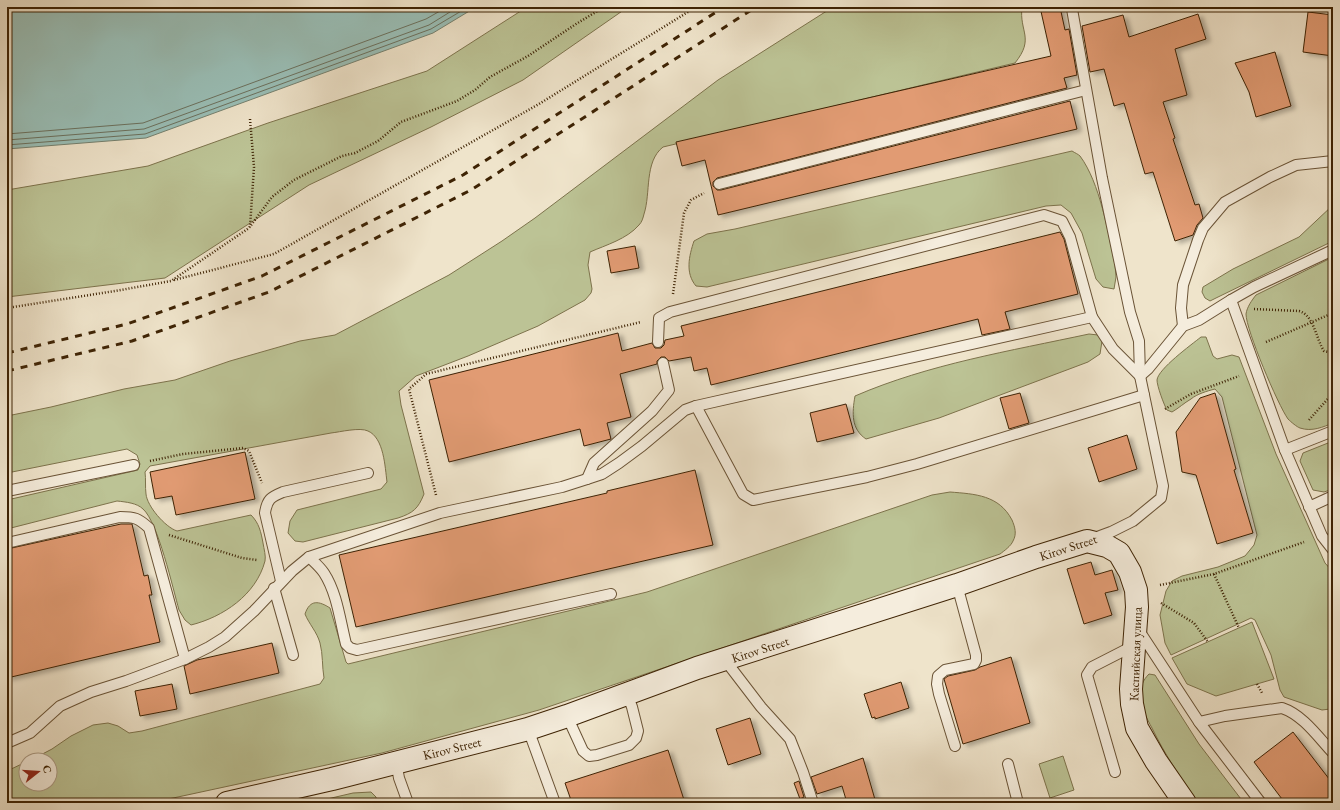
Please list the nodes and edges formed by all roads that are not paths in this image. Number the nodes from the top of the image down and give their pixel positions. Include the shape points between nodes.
1 (1072, 9) dead end
2 (1086, 90) junction
3 (1333, 161) edge
4 (719, 184) road end
5 (1333, 250) edge
6 (1233, 304) junction
7 (1092, 317) junction
8 (1183, 326) junction
9 (658, 342) dead end
10 (663, 363) dead end
11 (1140, 376) junction
12 (1144, 395) junction
13 (696, 406) junction
14 (1333, 431) edge
15 (1285, 450) junction
16 (134, 464) road end
17 (368, 473) dead end
18 (587, 479) junction
19 (7, 491) edge
20 (1333, 496) edge
21 (1309, 507) junction
22 (1087, 541) junction
23 (7, 543) edge
24 (1333, 550) edge
25 (309, 557) junction
26 (278, 584) junction
27 (957, 585) junction
28 (611, 594) dead end
29 (1136, 635) junction
30 (293, 655) dead end
31 (185, 659) junction
32 (725, 660) junction
33 (627, 694) junction
34 (567, 716) junction
35 (1199, 722) junction
36 (528, 728) junction
37 (7, 743) edge
38 (955, 746) dead end
39 (1333, 753) edge
40 (396, 762) junction
41 (1008, 764) dead end
42 (1115, 772) dead end
43 (227, 803) edge
44 (408, 803) edge
45 (555, 803) edge
46 (813, 803) edge
47 (1018, 803) edge
48 (1185, 803) edge
49 (1261, 803) edge

1 - 2 lane, Kirov Street
2 - 4 lane
2 - 11 lane, Kirov Street via 1128,304 1140,341
3 - 8 lane via 1296,165 1225,202 1203,228 1198,240 1183,285
5 - 6 lane via 1254,288
6 - 8 lane
6 - 15 lane
7 - 9 lane via 1070,237 1062,221 1044,215 670,312 659,318
7 - 11 lane via 1113,349
7 - 13 lane
8 - 11 lane
10 - 18 lane via 669,390 652,411 594,463
11 - 12 lane, Kirov Street
12 - 13 lane via 917,464 753,500 743,494
12 - 22 lane, Kirov Street via 1163,486 1161,498 1133,521
13 - 18 lane via 685,410 619,463 602,474
14 - 15 lane
15 - 21 lane
16 - 19 lane
17 - 26 lane via 283,492 268,500 265,513 276,561
18 - 25 lane via 440,513
20 - 21 lane
21 - 24 lane via 1322,536
22 - 27 street, Kirov Street
22 - 29 street, Каспийская улица via 1107,546 1119,553 1130,572 1136,590
23 - 31 lane via 120,517 138,519 149,528
25 - 26 lane
25 - 28 lane via 323,571 329,582 346,644 357,650
26 - 30 lane
26 - 31 lane via 254,611 225,637
27 - 32 street, Kirov Street
27 - 38 lane via 976,660 974,664 945,670 938,676 939,694
29 - 35 lane
29 - 42 lane via 1092,667 1087,675
29 - 48 street, Каспийская улица via 1131,689 1137,728
31 - 37 lane via 91,692 60,706 30,733
32 - 33 street, Kirov Street
32 - 46 lane via 761,707 790,739
33 - 34 street, Kirov Street
33 - 34 lane via 638,731 636,738 628,745 589,756 583,752
34 - 36 street, Kirov Street
35 - 39 lane via 1282,708 1300,718
35 - 49 lane
36 - 40 street, Kirov Street
36 - 45 lane
40 - 43 street, Kirov Street
40 - 44 lane
41 - 47 lane

